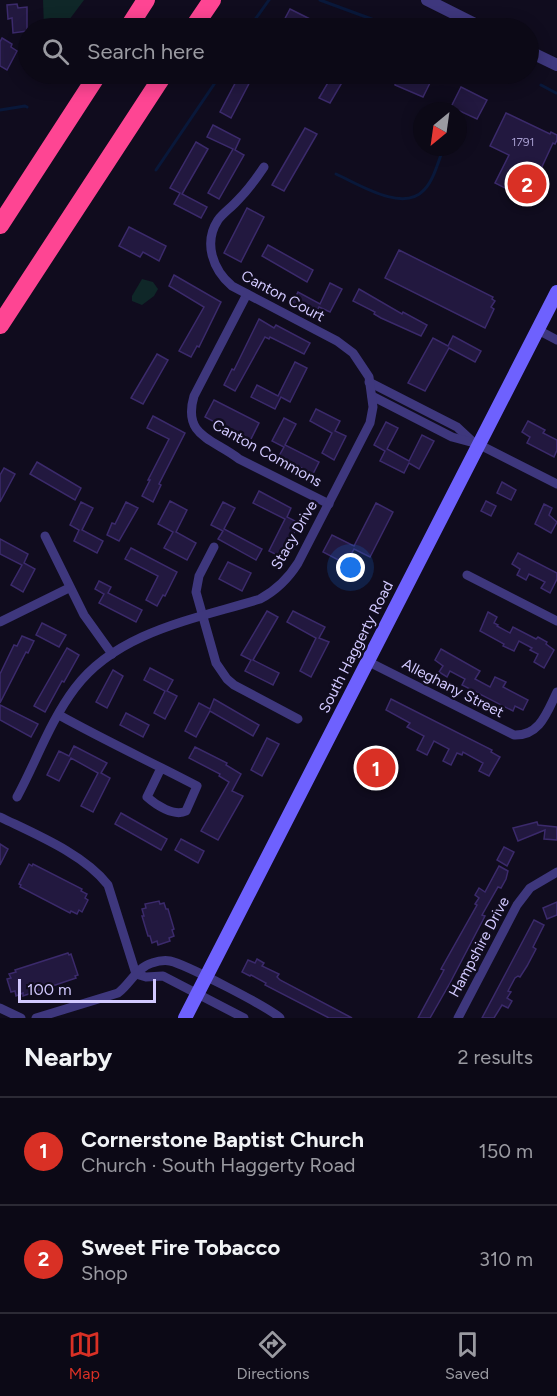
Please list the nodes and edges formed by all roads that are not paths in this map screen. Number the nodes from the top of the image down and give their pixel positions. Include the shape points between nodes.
1 (146, 0) edge
2 (212, 0) edge
3 (426, 0) edge
4 (134, 18) edge
5 (200, 18) edge
6 (463, 18) edge
7 (539, 56) edge
8 (557, 65) edge
9 (92, 84) edge
10 (157, 84) edge
11 (264, 167) dead end
12 (0, 225) edge
13 (557, 292) edge
14 (247, 294) junction
15 (0, 324) edge
16 (538, 330) junction
17 (557, 340) edge
18 (369, 382) junction
19 (372, 396) junction
20 (475, 442) junction
21 (557, 484) edge
22 (329, 504) junction
23 (45, 536) dead end
24 (214, 547) dead end
25 (467, 576) dead end
26 (69, 588) junction
27 (203, 617) junction
28 (557, 621) edge
29 (0, 622) edge
30 (112, 654) junction
31 (367, 661) junction
32 (557, 692) edge
33 (59, 715) junction
34 (298, 719) dead end
35 (161, 768) junction
36 (17, 797) dead end
37 (0, 817) edge
38 (557, 872) edge
39 (163, 960) junction
40 (136, 975) junction
41 (163, 976) junction
42 (206, 977) junction
43 (197, 994) junction
44 (0, 1008) edge
45 (21, 1018) edge
46 (36, 1018) edge
47 (185, 1018) edge
48 (244, 1018) edge
49 (280, 1018) edge
50 (459, 1018) edge

1 - 4 highway
2 - 5 highway
3 - 6 street
7 - 8 street
9 - 12 highway
10 - 15 highway
11 - 14 street, Canton Court via 218,220 212,239 217,270 232,286
13 - 16 main road, South Haggerty Road
14 - 18 street, Canton Court via 344,345 360,361
14 - 22 street, Canton Commons via 194,396 194,427 239,459
16 - 17 street
16 - 20 main road, South Haggerty Road
18 - 19 street, Canton Court
18 - 20 street via 457,427
19 - 20 street via 452,437
19 - 22 street, Stacy Drive via 367,431
20 - 21 street
20 - 31 main road, South Haggerty Road
22 - 27 street, Stacy Drive via 297,565 282,584 260,599
23 - 26 street
24 - 27 street via 197,582
25 - 28 street
26 - 29 street
26 - 30 street
27 - 30 street, Stacy Drive via 150,633
27 - 34 street via 216,663 227,679
30 - 33 street, Stacy Drive via 83,678
31 - 32 street, Alleghany Street via 508,734 527,734 541,724
31 - 42 main road, South Haggerty Road
33 - 35 street
33 - 36 street, Stacy Drive
35 - 35 street via 197,786 186,811 175,813 147,797
37 - 40 street via 84,861 102,878 108,885
38 - 50 street, Hampshire Drive via 530,888 517,905
39 - 40 street via 144,966
39 - 41 street
39 - 42 street
40 - 41 street
40 - 46 street via 118,993
41 - 43 street
42 - 43 main road, South Haggerty Road
42 - 49 street
43 - 47 main road, South Haggerty Road
43 - 48 street
44 - 45 street

